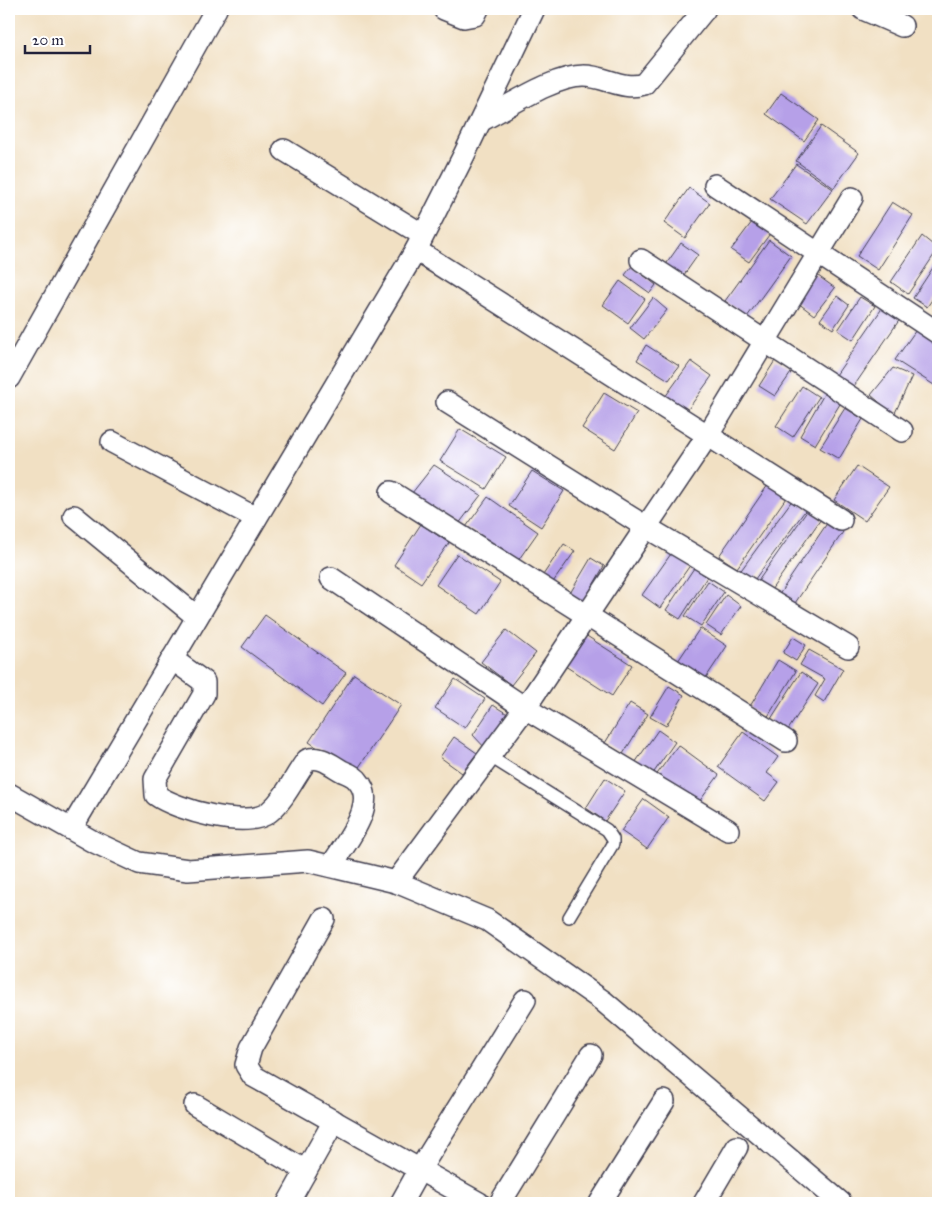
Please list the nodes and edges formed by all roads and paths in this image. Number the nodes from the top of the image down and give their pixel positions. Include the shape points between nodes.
1 (216, 9) edge
2 (444, 9) edge
3 (478, 9) edge
4 (534, 9) edge
5 (705, 9) edge
6 (863, 9) edge
7 (902, 26) dead end
8 (482, 120) junction
9 (284, 150) dead end
10 (715, 185) dead end
11 (852, 198) dead end
12 (419, 242) junction
13 (819, 254) junction
14 (641, 260) dead end
15 (938, 333) edge
16 (766, 340) junction
17 (9, 378) edge
18 (447, 402) dead end
19 (902, 431) dead end
20 (708, 435) junction
21 (112, 442) dead end
22 (391, 492) dead end
23 (74, 516) dead end
24 (256, 518) junction
25 (841, 520) dead end
26 (646, 527) junction
27 (332, 578) dead end
28 (586, 616) junction
29 (197, 617) junction
30 (848, 647) dead end
31 (172, 659) junction
32 (525, 708) junction
33 (786, 741) dead end
34 (490, 756) junction
35 (9, 794) edge
36 (70, 829) junction
37 (728, 830) dead end
38 (331, 866) junction
39 (396, 882) junction
40 (569, 917) dead end
41 (324, 919) dead end
42 (525, 1000) dead end
43 (591, 1055) dead end
44 (664, 1100) dead end
45 (195, 1105) dead end
46 (334, 1121) junction
47 (737, 1147) dead end
48 (420, 1169) junction
49 (306, 1170) junction
50 (288, 1203) edge
51 (401, 1203) edge
52 (479, 1203) edge
53 (500, 1203) edge
54 (600, 1203) edge
55 (704, 1203) edge
56 (841, 1203) edge

1 - 17 street
2 - 3 street via 464,17 475,15
4 - 8 street
5 - 8 street via 644,84 633,88 592,76 558,81
6 - 7 street
8 - 12 street
9 - 12 street
10 - 13 street
11 - 13 street
12 - 20 street
12 - 24 street
13 - 15 street
13 - 16 street
14 - 16 street
16 - 19 street
16 - 20 street
18 - 26 street
20 - 25 street
20 - 26 street
21 - 24 street
22 - 28 street
23 - 29 street
24 - 29 street
26 - 28 street
26 - 30 street
27 - 32 street
28 - 32 street
28 - 33 street
29 - 31 street
31 - 36 street
31 - 38 street via 204,682 205,687 155,779 156,795 200,814 235,819 262,817 281,800 307,760 314,757 324,760 358,780 364,790 366,804
32 - 34 street
32 - 37 street
34 - 39 street
34 - 40 lane via 607,830 613,839 614,844
35 - 36 street
36 - 38 street via 139,863 188,870 308,861
38 - 39 street
39 - 56 street via 487,920 603,1001
41 - 46 street via 251,1048 246,1065 252,1076
42 - 48 street
43 - 53 street
44 - 54 street
45 - 49 street
46 - 48 street
46 - 49 street
47 - 55 street
48 - 51 street
48 - 52 street
49 - 50 street

